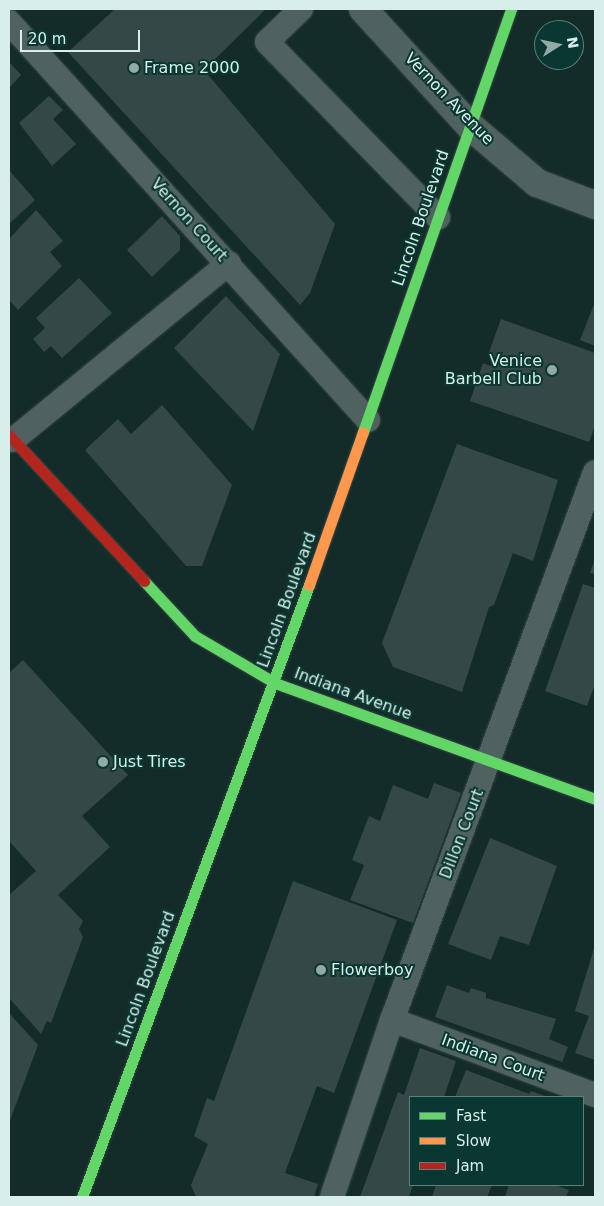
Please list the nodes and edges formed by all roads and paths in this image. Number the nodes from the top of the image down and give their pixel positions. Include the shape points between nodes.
1 (301, 9) edge
2 (363, 9) edge
3 (511, 9) edge
4 (9, 22) edge
5 (470, 126) junction
6 (595, 206) edge
7 (438, 217) junction
8 (229, 263) junction
9 (368, 420) junction
10 (11, 438) edge
11 (593, 487) edge
12 (275, 683) junction
13 (490, 761) junction
14 (595, 799) edge
15 (392, 1020) junction
16 (595, 1095) edge
17 (82, 1197) edge
18 (332, 1197) edge

1 - 7 lane via 267,42
2 - 5 street, Vernon Avenue
3 - 5 main road, Lincoln Boulevard
4 - 8 lane, Vernon Court
5 - 6 street, Vernon Avenue via 537,184
5 - 7 main road, Lincoln Boulevard
7 - 9 main road, Lincoln Boulevard
8 - 9 lane, Vernon Court
8 - 10 lane
9 - 12 main road, Lincoln Boulevard
10 - 12 main road, Indiana Avenue via 195,636
11 - 13 lane, Dillon Court
12 - 13 main road, Indiana Avenue
12 - 17 main road, Lincoln Boulevard
13 - 14 main road, Indiana Avenue
13 - 15 lane, Dillon Court
15 - 16 lane, Indiana Court
15 - 18 lane, Dillon Court

